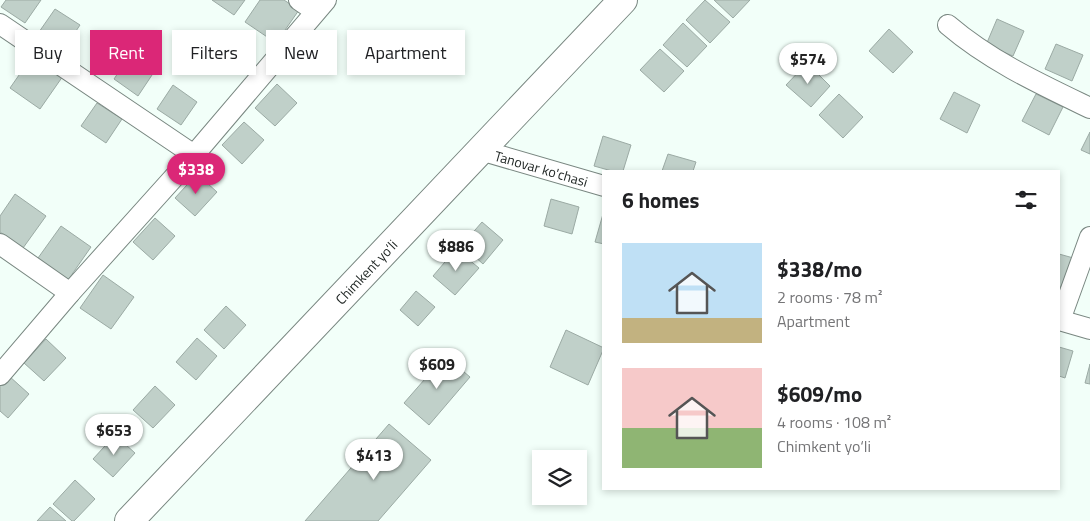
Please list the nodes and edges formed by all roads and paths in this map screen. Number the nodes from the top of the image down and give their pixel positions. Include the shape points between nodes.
1 (299, 0) edge
2 (623, 0) edge
3 (321, 6) edge
4 (0, 24) edge
5 (948, 24) dead end
6 (1090, 108) edge
7 (480, 150) junction
8 (194, 156) junction
9 (602, 185) edge
10 (1090, 236) edge
11 (0, 244) edge
12 (70, 293) junction
13 (1060, 317) edge
14 (1060, 320) edge
15 (1090, 329) edge
16 (0, 375) edge
17 (129, 521) edge

1 - 3 street
2 - 7 highway, Chimkent yo‘li
3 - 8 street
4 - 8 street
5 - 6 street via 973,46
7 - 9 street, Tanovar ko'chasi
7 - 17 highway, Chimkent yo‘li
8 - 12 street
10 - 13 street
11 - 12 street
12 - 16 street
14 - 15 street

